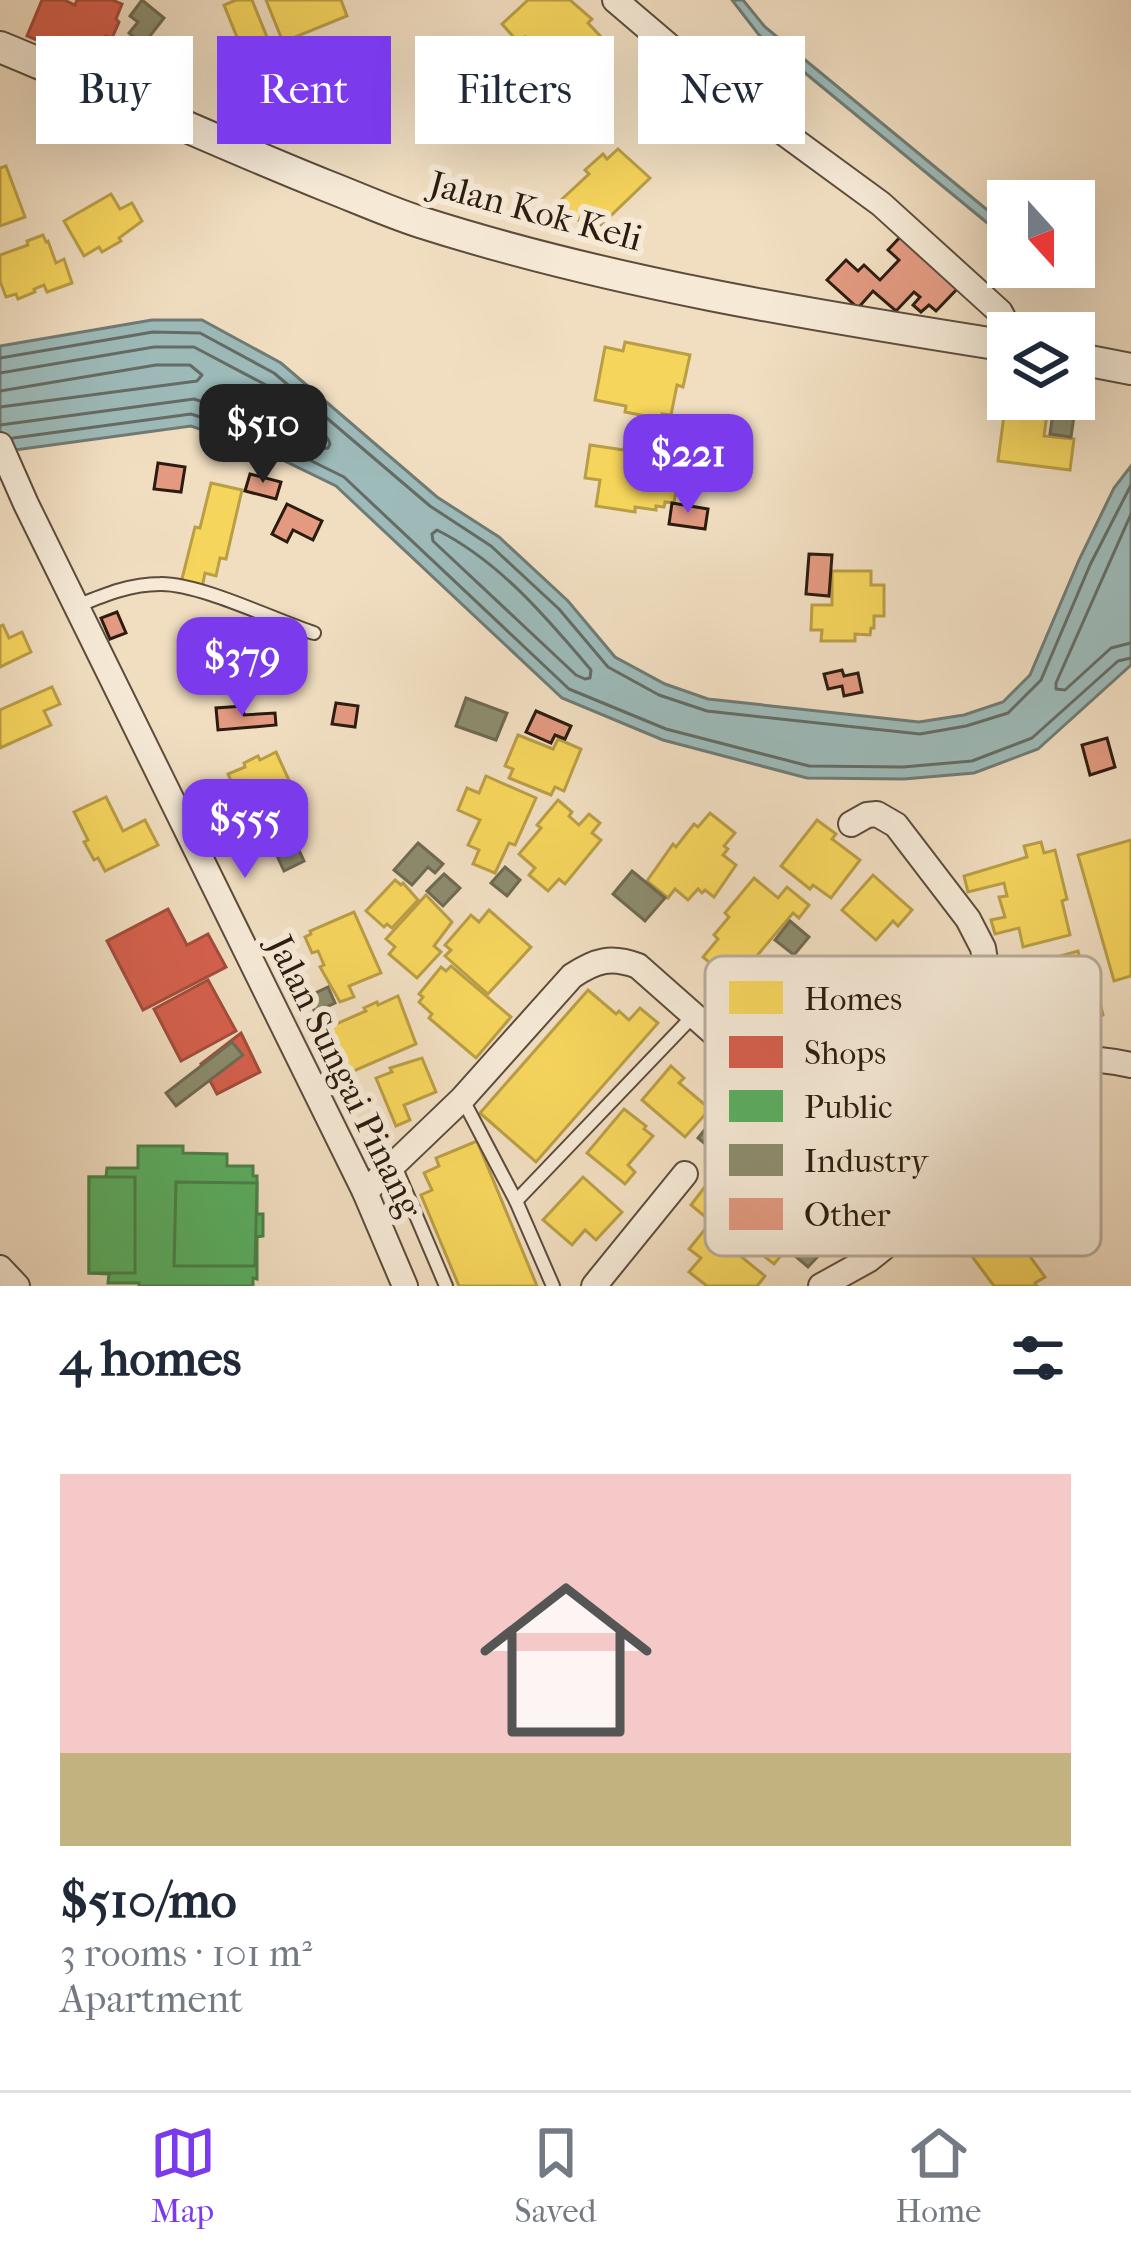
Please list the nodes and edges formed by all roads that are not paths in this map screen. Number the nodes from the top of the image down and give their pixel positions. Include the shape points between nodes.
1 (615, 0) edge
2 (0, 47) edge
3 (1000, 312) edge
4 (987, 343) edge
5 (1095, 362) edge
6 (1131, 369) edge
7 (0, 445) edge
8 (77, 606) junction
9 (314, 634) dead end
10 (851, 824) dead end
11 (984, 956) edge
12 (694, 1015) junction
13 (705, 1025) edge
14 (1101, 1060) edge
15 (1131, 1065) edge
16 (462, 1099) junction
17 (394, 1164) junction
18 (685, 1174) dead end
19 (365, 1192) junction
20 (516, 1201) junction
21 (873, 1256) edge
22 (0, 1268) edge
23 (16, 1286) edge
24 (405, 1286) edge
25 (446, 1286) edge
26 (553, 1286) edge
27 (594, 1286) edge
28 (821, 1286) edge

1 - 3 street via 881,204
2 - 4 street, Jalan Kok Keli via 237,150 518,251
5 - 6 street
7 - 8 street, Jalan Sungai Pinang
8 - 9 lane via 164,583
8 - 19 street, Jalan Sungai Pinang
10 - 11 street via 877,814 896,825 968,919
12 - 13 street
12 - 16 street via 638,967 606,959 589,964
12 - 20 lane
14 - 15 street
16 - 17 street
16 - 20 lane
17 - 19 street
17 - 25 lane
18 - 27 street
19 - 24 street, Jalan Sungai Pinang
20 - 26 lane
21 - 28 street
22 - 23 street

